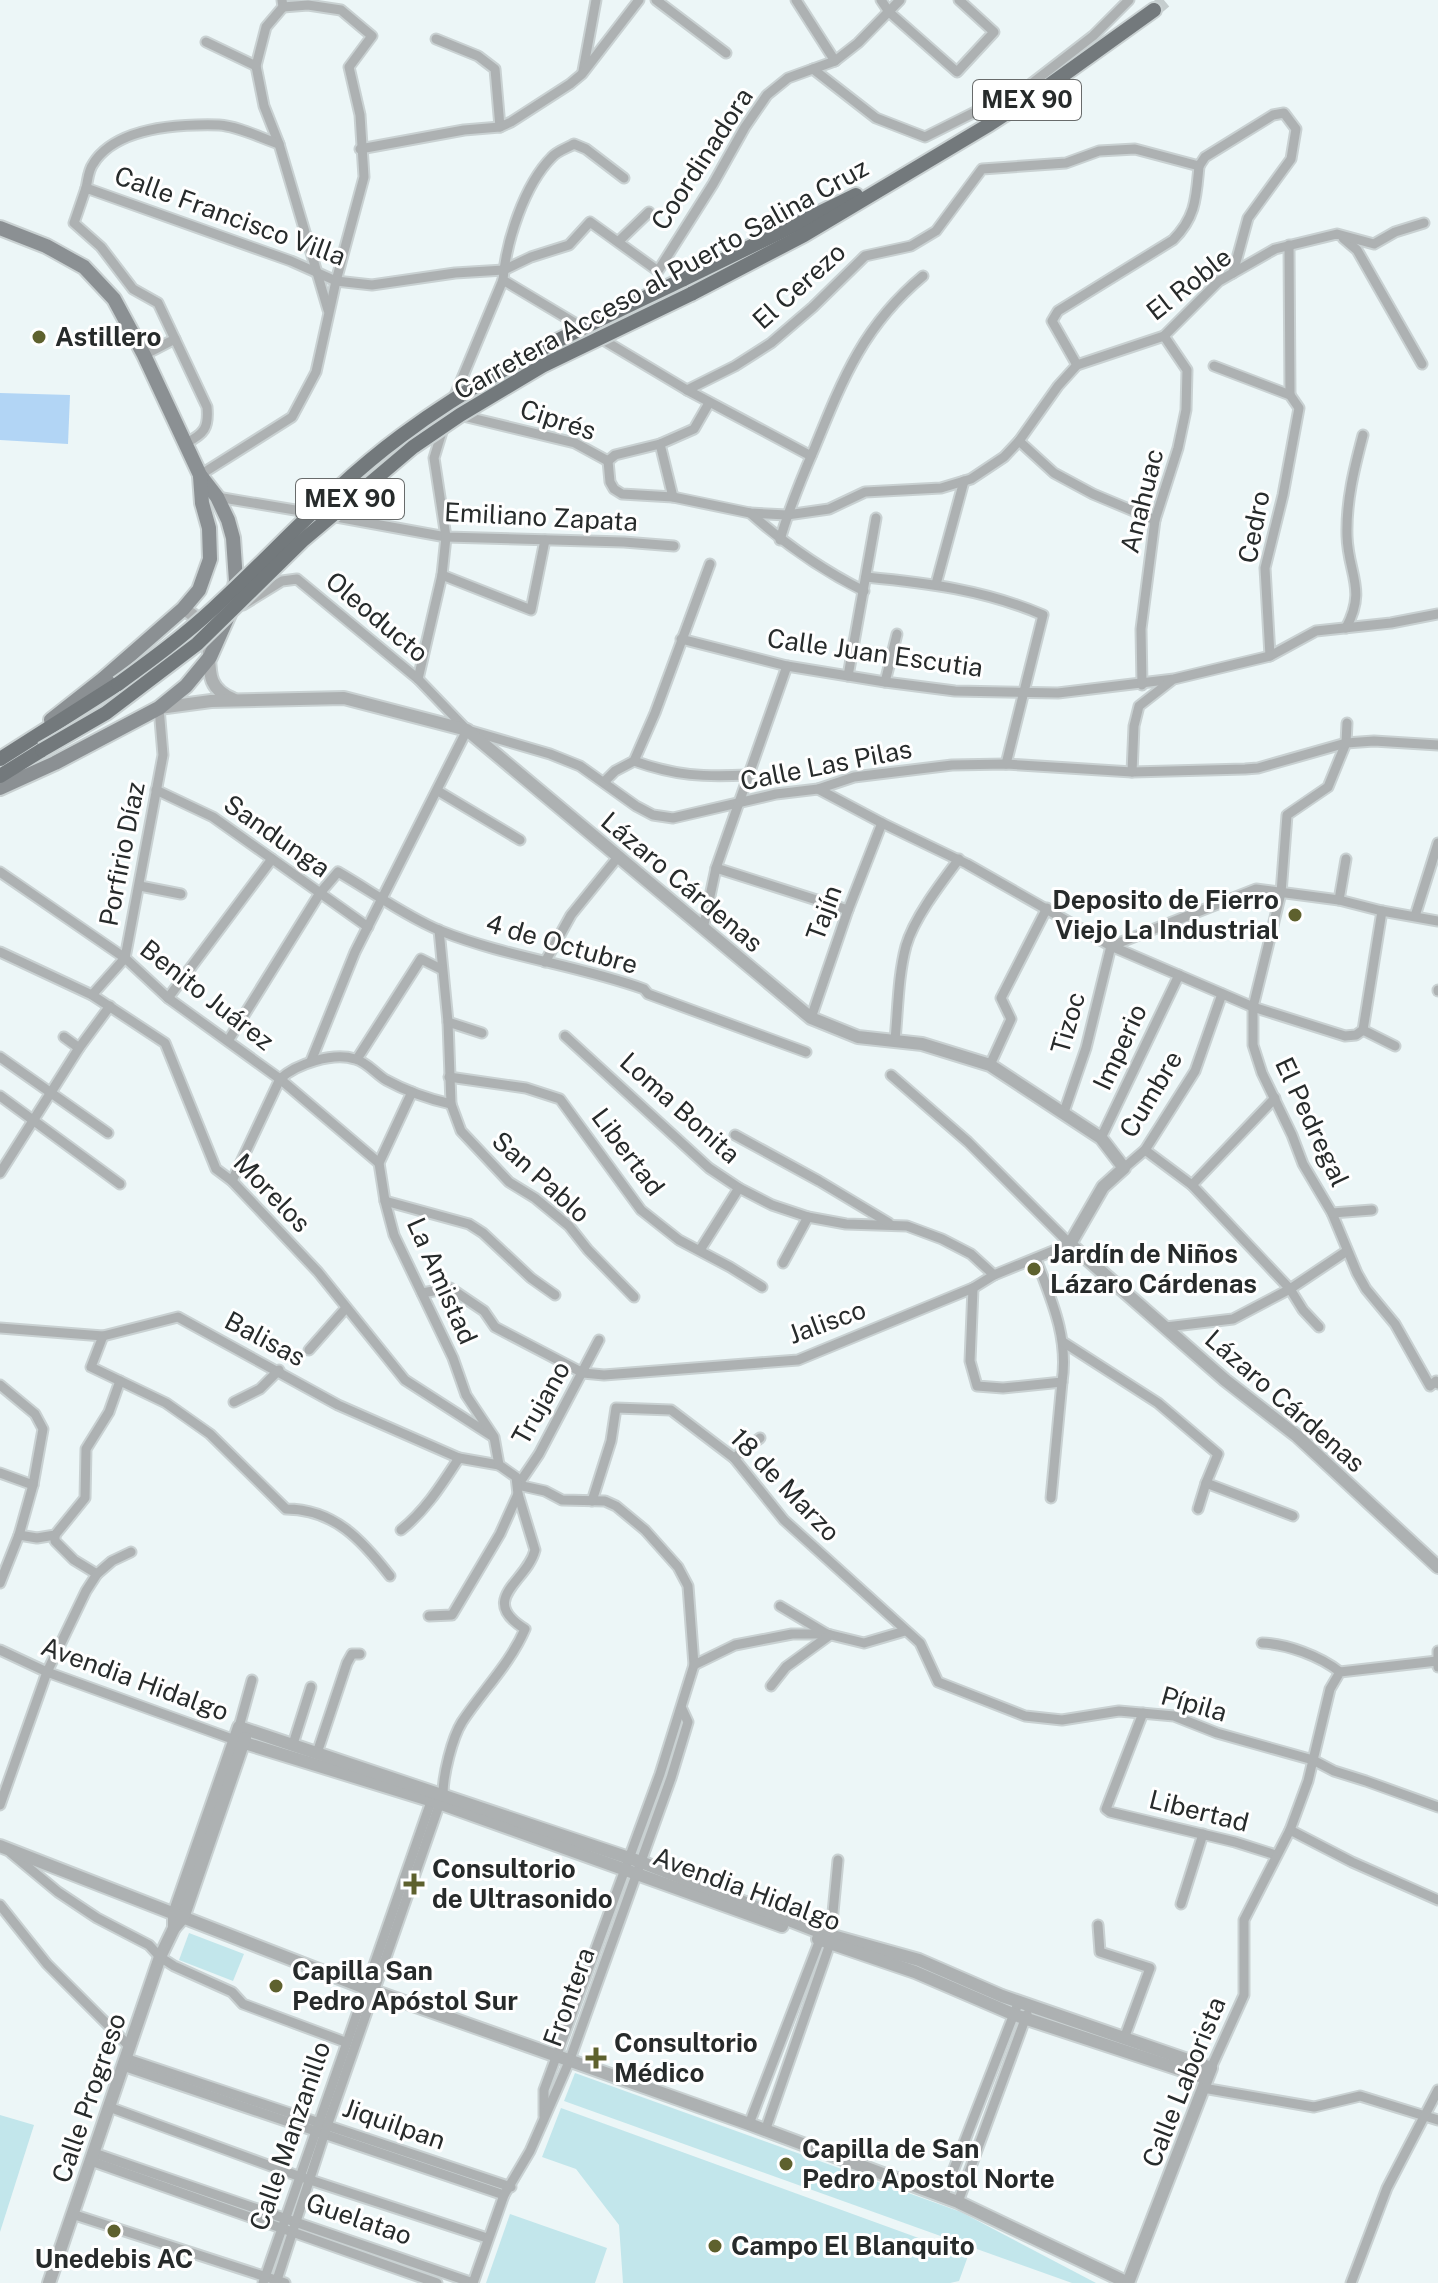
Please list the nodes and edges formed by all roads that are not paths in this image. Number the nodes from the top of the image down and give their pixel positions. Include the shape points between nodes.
1 (596, 0) edge
2 (639, 0) edge
3 (656, 0) edge
4 (796, 0) edge
5 (881, 0) edge
6 (900, 0) edge
7 (959, 0) edge
8 (1129, 0) edge
9 (283, 4) edge
10 (1154, 10) tunnel mouth
11 (889, 12) junction
12 (436, 39) dead end
13 (206, 42) dead end
14 (726, 53) dead end
15 (835, 61) junction
16 (256, 66) junction
17 (813, 69) junction
18 (582, 74) junction
19 (500, 127) junction
20 (279, 144) junction
21 (360, 149) junction
22 (1199, 166) junction
23 (624, 178) dead end
24 (893, 180) junction
25 (86, 188) junction
26 (649, 212) dead end
27 (1424, 223) dead end
28 (0, 228) edge
29 (1337, 234) junction
30 (619, 241) junction
31 (1289, 245) junction
32 (316, 271) junction
33 (1233, 273) junction
34 (503, 275) junction
35 (923, 276) dead end
36 (336, 281) junction
37 (133, 289) junction
38 (114, 299) junction
39 (329, 313) junction
40 (1164, 336) junction
41 (175, 339) junction
42 (144, 355) junction
43 (1422, 364) dead end
44 (1077, 365) junction
45 (1214, 366) dead end
46 (687, 390) junction
47 (1290, 395) junction
48 (709, 403) junction
49 (448, 412) junction
50 (1363, 435) dead end
51 (1019, 441) junction
52 (186, 443) junction
53 (660, 444) junction
54 (811, 456) junction
55 (608, 461) junction
56 (200, 475) junction
57 (964, 481) junction
58 (217, 497) junction
59 (673, 497) junction
60 (750, 513) junction
61 (787, 515) junction
62 (876, 518) dead end
63 (1155, 520) junction
64 (446, 537) junction
65 (545, 540) junction
66 (780, 540) junction
67 (674, 546) dead end
68 (710, 564) dead end
69 (442, 575) junction
70 (866, 577) junction
71 (936, 584) junction
72 (864, 591) junction
73 (183, 609) junction
74 (230, 609) junction
75 (1438, 614) edge
76 (204, 624) junction
77 (1346, 628) junction
78 (897, 634) dead end
79 (681, 639) junction
80 (1270, 656) junction
81 (210, 657) junction
82 (787, 666) junction
83 (848, 676) junction
84 (418, 679) junction
85 (1174, 679) junction
86 (885, 682) junction
87 (1142, 685) junction
88 (1025, 692) junction
89 (244, 702) junction
90 (159, 708) junction
91 (1347, 723) dead end
92 (467, 730) junction
93 (1346, 743) junction
94 (1438, 745) edge
95 (3, 758) edge
96 (634, 761) junction
97 (1006, 764) junction
98 (1132, 772) junction
99 (747, 775) junction
100 (0, 776) edge
101 (604, 782) junction
102 (0, 788) edge
103 (818, 789) junction
104 (156, 790) junction
105 (438, 791) junction
106 (737, 803) junction
107 (882, 823) junction
108 (520, 840) dead end
109 (1438, 843) edge
110 (618, 857) junction
111 (272, 859) junction
112 (959, 859) junction
113 (1346, 859) dead end
114 (716, 868) junction
115 (0, 872) edge
116 (140, 886) junction
117 (320, 893) junction
118 (1281, 893) junction
119 (181, 894) dead end
120 (382, 898) junction
121 (1339, 900) junction
122 (1047, 908) junction
123 (848, 910) junction
124 (1382, 911) junction
125 (1415, 916) junction
126 (1438, 921) edge
127 (368, 927) junction
128 (703, 929) junction
129 (439, 930) junction
130 (1111, 946) junction
131 (0, 952) edge
132 (125, 958) junction
133 (545, 962) junction
134 (441, 969) junction
135 (1179, 975) junction
136 (1222, 994) junction
137 (92, 995) junction
138 (168, 998) junction
139 (110, 1006) junction
140 (1253, 1007) junction
141 (811, 1018) junction
142 (448, 1022) junction
143 (1363, 1030) junction
144 (482, 1033) dead end
145 (565, 1036) dead end
146 (64, 1037) dead end
147 (890, 1039) junction
148 (228, 1041) junction
149 (1395, 1046) dead end
150 (79, 1048) junction
151 (806, 1052) dead end
152 (0, 1057) edge
153 (357, 1059) junction
154 (311, 1061) junction
155 (990, 1065) junction
156 (891, 1075) dead end
157 (449, 1077) junction
158 (280, 1079) junction
159 (412, 1092) junction
160 (51, 1093) junction
161 (0, 1096) edge
162 (1275, 1098) junction
163 (451, 1104) junction
164 (1064, 1112) junction
165 (33, 1119) junction
166 (108, 1133) dead end
167 (735, 1135) dead end
168 (1101, 1138) junction
169 (1145, 1150) junction
170 (379, 1163) junction
171 (1124, 1168) junction
172 (0, 1173) edge
173 (232, 1181) junction
174 (120, 1184) dead end
175 (1192, 1185) junction
176 (739, 1188) junction
177 (385, 1201) junction
178 (1372, 1210) dead end
179 (1332, 1213) junction
180 (808, 1217) junction
181 (892, 1224) junction
182 (1070, 1244) junction
183 (700, 1250) junction
184 (1347, 1251) junction
185 (1036, 1259) junction
186 (783, 1263) dead end
187 (994, 1275) junction
188 (762, 1287) dead end
189 (973, 1288) junction
190 (1290, 1289) junction
191 (422, 1293) junction
192 (555, 1295) dead end
193 (634, 1297) dead end
194 (346, 1308) junction
195 (1166, 1327) junction
196 (1319, 1327) dead end
197 (0, 1328) edge
198 (103, 1336) junction
199 (599, 1340) dead end
200 (1063, 1342) junction
201 (309, 1350) dead end
202 (279, 1370) junction
203 (583, 1373) junction
204 (120, 1381) junction
205 (1062, 1382) junction
206 (1437, 1382) edge
207 (0, 1385) edge
208 (234, 1402) dead end
209 (494, 1437) junction
210 (760, 1438) dead end
211 (459, 1458) junction
212 (734, 1458) junction
213 (499, 1465) junction
214 (0, 1473) edge
215 (1206, 1483) junction
216 (33, 1485) junction
217 (518, 1490) junction
218 (1051, 1498) dead end
219 (592, 1501) junction
220 (1198, 1509) dead end
221 (1293, 1516) dead end
222 (401, 1530) dead end
223 (19, 1535) junction
224 (55, 1535) junction
225 (131, 1552) dead end
226 (1438, 1567) edge
227 (97, 1574) junction
228 (390, 1576) dead end
229 (0, 1583) edge
230 (780, 1606) dead end
231 (429, 1616) dead end
232 (905, 1631) junction
233 (829, 1635) junction
234 (1262, 1643) dead end
235 (0, 1650) edge
236 (360, 1654) dead end
237 (1438, 1660) edge
238 (694, 1665) junction
239 (47, 1672) junction
240 (1340, 1672) junction
241 (252, 1680) dead end
242 (771, 1686) dead end
243 (311, 1687) dead end
244 (1143, 1713) junction
245 (1062, 1720) joint
246 (241, 1735) junction
247 (293, 1744) junction
248 (317, 1753) junction
249 (1313, 1760) junction
250 (437, 1797) junction
251 (0, 1805) edge
252 (1438, 1807) edge
253 (1290, 1830) junction
254 (1203, 1834) junction
255 (1, 1846) edge
256 (1276, 1855) junction
257 (838, 1860) dead end
258 (632, 1866) junction
259 (1438, 1900) edge
260 (1181, 1904) dead end
261 (0, 1905) edge
262 (177, 1920) junction
263 (1098, 1925) dead end
264 (828, 1935) junction
265 (160, 1957) junction
266 (370, 1990) junction
267 (1022, 2010) junction
268 (1125, 2036) junction
269 (345, 2042) junction
270 (555, 2056) junction
271 (126, 2057) junction
272 (569, 2062) junction
273 (1207, 2078) junction
274 (1438, 2090) edge
275 (109, 2107) junction
276 (544, 2116) junction
277 (1425, 2117) junction
278 (1438, 2120) edge
279 (749, 2124) junction
280 (321, 2127) junction
281 (765, 2131) junction
282 (92, 2157) junction
283 (298, 2176) junction
284 (309, 2179) junction
285 (508, 2191) junction
286 (943, 2197) junction
287 (958, 2202) junction
288 (72, 2214) junction
289 (285, 2217) junction
290 (296, 2221) junction
291 (281, 2227) junction
292 (293, 2231) junction
293 (487, 2238) junction
294 (264, 2280) edge
295 (279, 2282) edge
296 (49, 2283) edge
297 (437, 2283) edge
298 (473, 2283) edge
299 (1128, 2283) edge
300 (1351, 2283) edge

1 - 18 street
2 - 18 street
3 - 14 street
4 - 15 street
5 - 11 street
6 - 11 street, Coordinadora
7 - 11 street via 994,32 957,72
8 - 17 street via 1031,84 925,137 876,118
9 - 16 street via 266,27
9 - 21 street via 341,10 372,36 349,67 360,115
10 - 24 main road, Carretera Acceso al Puerto Salina Cruz / MEX 90 via 1036,94
11 - 15 street, Coordinadora
12 - 19 street via 495,69
13 - 16 street
15 - 17 street, Coordinadora
16 - 20 street
17 - 30 street, Coordinadora via 788,78 767,95 658,271
18 - 19 street
19 - 21 street
20 - 25 street via 221,125 170,127 116,141 90,167
20 - 32 street
21 - 36 street via 364,177
22 - 33 street via 1205,157 1273,115 1284,113 1296,129 1291,159 1248,218
22 - 44 street via 1187,226 1058,311 1052,321
22 - 46 street, El Cerezo via 1135,149 1099,151 1066,163 982,169 936,231 911,246 865,256 771,343
23 - 34 street via 574,144 553,155 518,216 507,243
24 - 95 main road, Carretera Acceso al Puerto Salina Cruz / MEX 90, bridge via 536,351 467,392 401,436 327,497 174,642
24 - 100 main road, Carretera Acceso al Puerto Salina Cruz / MEX 90, bridge via 804,235 542,366 460,415 413,447 302,541 197,644 106,713
25 - 32 street, Calle Francisco Villa
25 - 37 street, Calle Francisco Villa via 74,223 101,247
26 - 30 street
27 - 29 street via 1374,244
28 - 38 main road via 84,267
29 - 31 street, El Roble
29 - 43 street via 1357,250
30 - 34 street, Coordinadora via 590,222 569,245 531,257
31 - 33 street, El Roble
31 - 47 street
32 - 36 street, Calle Francisco Villa
32 - 39 street
33 - 40 street, El Roble
34 - 36 street, Calle Francisco Villa via 455,273 372,285
34 - 46 street
34 - 49 street
35 - 54 street via 886,310 855,354
36 - 39 street
37 - 38 street
37 - 41 street, Calle Francisco Villa via 158,303
38 - 42 main road
39 - 56 street via 316,372 292,417
40 - 44 street, El Roble
40 - 63 street, Anahuac via 1187,370 1186,410
41 - 42 street
41 - 52 street, Calle Francisco Villa via 207,407 209,424 202,435
42 - 52 main road
44 - 51 street
45 - 47 street
46 - 48 street
47 - 80 street, Cedro via 1299,408 1265,568
48 - 53 street via 694,429
48 - 54 street
49 - 55 street, Ciprés via 575,443
49 - 64 street via 434,458
50 - 77 street via 1350,486 1347,537 1356,609
51 - 57 street via 1004,457
51 - 63 street via 1054,473
52 - 56 main road
53 - 55 street
53 - 59 street
54 - 61 street
55 - 59 street via 610,482 622,494
56 - 58 main road
56 - 73 main road via 210,559 204,579
57 - 61 street via 941,488 865,492 829,509
57 - 71 street
58 - 64 street, Emiliano Zapata
58 - 74 main road, bridge via 233,538 236,581
59 - 60 street
60 - 61 street
60 - 66 street
61 - 66 street
62 - 70 street
63 - 87 street, Anahuac via 1141,629
64 - 65 street, Emiliano Zapata
64 - 69 street
65 - 67 street, Emiliano Zapata
65 - 69 street via 531,610
66 - 72 street
68 - 79 street
69 - 84 street
70 - 71 street
70 - 72 street
71 - 88 street via 994,596 1043,615
72 - 83 street
73 - 76 street
73 - 95 main road
74 - 76 street, Oleoducto
74 - 81 main road
74 - 84 street, Oleoducto via 282,581 297,579
75 - 77 street, Calle Juan Escutia
76 - 81 street
77 - 80 street, Calle Juan Escutia via 1316,631
78 - 86 street
79 - 82 street, Calle Juan Escutia
79 - 96 street
80 - 85 street, Calle Juan Escutia
81 - 89 street via 209,677 218,691
81 - 90 main road
82 - 83 street, Calle Juan Escutia
82 - 99 street
83 - 86 street, Calle Juan Escutia
84 - 92 street, Oleoducto
85 - 87 street, Calle Juan Escutia
85 - 98 street via 1139,706
86 - 88 street, Calle Juan Escutia
87 - 88 street, Calle Juan Escutia
88 - 97 street
89 - 90 street, Calle Las Pilas
89 - 92 street, Calle Las Pilas via 344,698
90 - 102 main road
90 - 104 street, Porfirio Díaz via 163,755
91 - 93 street, El Pedregal
92 - 101 street, Calle Las Pilas via 550,754
92 - 105 street
92 - 110 street, Lázaro Cárdenas
93 - 94 street, Calle Las Pilas
93 - 98 street, Calle Las Pilas via 1258,768
93 - 118 street, El Pedregal via 1328,787 1287,815
96 - 99 street via 690,777
96 - 101 street
97 - 98 street, Calle Las Pilas
97 - 103 street, Calle Las Pilas via 854,777
99 - 106 street
101 - 106 street, Calle Las Pilas via 636,806 663,817
103 - 106 street, Calle Las Pilas
103 - 107 street
104 - 111 street, Sandunga via 213,817
104 - 116 street, Porfirio Díaz
105 - 108 street
105 - 120 street
106 - 114 street
107 - 112 street
107 - 123 street, Tajín
109 - 125 street
110 - 128 street, Lázaro Cárdenas
110 - 133 street via 571,915
111 - 117 street, Sandunga
111 - 138 street
112 - 122 street
112 - 147 street via 907,943
113 - 121 street
114 - 123 street
114 - 128 street
115 - 132 street, Benito Juárez
116 - 119 street
116 - 132 street, Porfirio Díaz
117 - 120 street, 4 de Octubre via 338,872
117 - 127 street, Sandunga
117 - 148 street
118 - 121 street
118 - 130 street via 1256,889
118 - 140 street, El Pedregal
120 - 127 street
120 - 129 street, 4 de Octubre
121 - 124 street
122 - 130 street
122 - 155 street via 1001,998 1011,1019
123 - 141 street, Tajín
124 - 125 street
124 - 143 street
125 - 126 street
127 - 154 street
128 - 141 street, Lázaro Cárdenas
129 - 133 street, 4 de Octubre
129 - 134 street, San Pablo
130 - 135 street
130 - 164 street, Tizoc
131 - 137 street, Morelos
132 - 137 street, Porfirio Díaz
132 - 138 street, Benito Juárez
133 - 151 street, 4 de Octubre via 604,975
134 - 142 street, San Pablo
134 - 153 street via 421,959
135 - 136 street
135 - 168 street, Imperio
136 - 140 street
136 - 169 street, Cumbre via 1195,1071
137 - 139 street, Morelos
138 - 148 street, Benito Juárez
139 - 150 street
139 - 173 street, Morelos via 165,1043 216,1169
140 - 143 street via 1345,1036
140 - 162 street, El Pedregal via 1253,1045
141 - 147 street, Lázaro Cárdenas via 858,1037
142 - 144 street
142 - 157 street, San Pablo
143 - 149 street
145 - 176 street, Loma Bonita via 709,1168
146 - 150 street
147 - 155 street, Lázaro Cárdenas
148 - 158 street, Benito Juárez
150 - 160 street
152 - 160 street
153 - 154 street
153 - 159 street
154 - 158 street
155 - 164 street, Lázaro Cárdenas
156 - 182 street, Lázaro Cárdenas via 968,1142
157 - 163 street, San Pablo
157 - 183 street, Libertad via 526,1088 560,1099 641,1210
158 - 170 street, Benito Juárez
158 - 173 street
159 - 163 street
159 - 170 street
160 - 165 street
160 - 166 street
161 - 165 street
162 - 175 street
162 - 179 street, El Pedregal via 1303,1164
163 - 193 street, San Pablo via 461,1131 478,1151 509,1182 569,1226
164 - 168 street, Lázaro Cárdenas
165 - 172 street
165 - 174 street
167 - 181 street
168 - 171 street, Lázaro Cárdenas
169 - 171 street, Cumbre
169 - 175 street
170 - 177 street, La Amistad
171 - 182 street, Cumbre via 1103,1187
173 - 194 street, Morelos
175 - 190 street
176 - 180 street, Loma Bonita
176 - 183 street
177 - 191 street, La Amistad via 394,1235
177 - 192 street via 469,1224
178 - 179 street
179 - 184 street, El Pedregal
180 - 181 street, Loma Bonita
180 - 186 street
181 - 187 street via 954,1244
182 - 185 street, Jalisco
182 - 195 street, Lázaro Cárdenas
183 - 188 street, Libertad
184 - 190 street
184 - 206 street, El Pedregal via 1430,1386
185 - 187 street, Jalisco
185 - 200 street
187 - 189 street, Jalisco
189 - 203 street, Jalisco via 798,1360
189 - 205 street via 970,1361 977,1386
190 - 195 street via 1233,1319
190 - 196 street
191 - 203 street via 450,1288 484,1311 495,1327
191 - 209 street, La Amistad via 466,1395
194 - 201 street
194 - 209 street, Morelos via 405,1380
195 - 226 street, Lázaro Cárdenas via 1297,1436
197 - 198 street, Balisas
198 - 202 street, Balisas via 178,1317
198 - 204 street via 91,1367
199 - 203 street, Trujano
200 - 205 street
200 - 215 street via 1158,1403 1218,1454
202 - 208 street via 260,1389
202 - 211 street, Balisas via 338,1405
203 - 217 street, Trujano
204 - 224 street via 109,1412 86,1449 85,1498
204 - 228 street via 166,1403 210,1434 286,1509 326,1516 351,1532
205 - 218 street
207 - 216 street via 35,1414 43,1429
209 - 213 street
210 - 212 street
211 - 213 street, Balisas
211 - 222 street
212 - 219 street, 18 de Marzo via 671,1410 616,1408
212 - 232 street, 18 de Marzo via 784,1520
213 - 217 street via 516,1477
214 - 216 street
215 - 220 street
215 - 221 street
216 - 223 street
217 - 219 street, Frontera
217 - 231 street, Trujano via 500,1534 452,1615
217 - 250 street, Calle Manzanillo via 535,1555 509,1590 505,1611 525,1629 516,1650 460,1724
219 - 238 street, Frontera via 616,1506 681,1572 688,1586
223 - 224 street
223 - 229 street
224 - 227 street via 65,1553
225 - 227 street
227 - 239 street
230 - 233 street
232 - 233 street via 864,1643
232 - 245 street, 18 de Marzo via 925,1651 938,1682 1025,1716
233 - 238 street via 792,1634 735,1645
233 - 242 street via 786,1667
234 - 240 street via 1304,1654
235 - 239 street, Avendia Hidalgo
236 - 248 street via 352,1654 347,1663
237 - 240 street
238 - 258 street, Frontera via 682,1709 688,1722
239 - 246 street, Avendia Hidalgo
239 - 251 street
240 - 249 street, Calle Laborista via 1330,1689
241 - 246 street, Calle Progreso
243 - 247 street
244 - 245 street, Pípila via 1119,1711
244 - 249 street, Pípila via 1174,1716
244 - 254 street, Libertad via 1106,1809
246 - 247 street, Avendia Hidalgo
246 - 250 street, Avendia Hidalgo
246 - 262 street, Calle Progreso
247 - 248 street, Avendia Hidalgo
248 - 250 street, Avendia Hidalgo
249 - 252 street, Pípila
249 - 253 street, Calle Laborista
250 - 258 street, Avendia Hidalgo
250 - 266 street, Calle Manzanillo
253 - 256 street, Calle Laborista
253 - 259 street
254 - 256 street, Libertad
254 - 260 street
255 - 262 street
255 - 265 street via 58,1892 149,1945
256 - 273 street, Calle Laborista via 1244,1920 1244,1995
257 - 264 street
258 - 264 street, Avendia Hidalgo
258 - 270 street, Frontera
258 - 272 street, Frontera
261 - 271 street
262 - 265 street, Calle Progreso
262 - 266 street
263 - 268 street via 1100,1952 1150,1968
264 - 267 street, Avendia Hidalgo
264 - 279 street
264 - 281 street
265 - 269 street via 232,1992 243,2004
265 - 271 street, Calle Progreso
266 - 269 street, Calle Manzanillo
266 - 270 street
266 - 280 street, Calle Manzanillo
267 - 268 street, Avendia Hidalgo
267 - 273 street, Avendia Hidalgo
267 - 286 street
267 - 287 street
268 - 273 street, Avendia Hidalgo
269 - 280 street, Calle Manzanillo
270 - 272 street
270 - 276 street, Frontera via 544,2090
271 - 275 street, Calle Progreso
271 - 280 street, Jiquilpan
272 - 276 street, Frontera
272 - 279 street
273 - 277 street via 1314,2107 1360,2096
273 - 299 street, Calle Laborista
274 - 277 street
275 - 282 street, Calle Progreso
275 - 283 street
276 - 285 street, Frontera
277 - 278 street
277 - 300 street via 1387,2188
279 - 281 street
280 - 283 street, Calle Manzanillo
280 - 284 street, Calle Manzanillo
280 - 285 street, Jiquilpan
281 - 286 street
282 - 288 street, Calle Progreso
282 - 289 street, Guelatao
282 - 291 street, Guelatao
283 - 284 street
283 - 289 street, Calle Manzanillo
284 - 290 street, Calle Manzanillo
284 - 293 street
285 - 293 street, Frontera
286 - 287 street
287 - 299 street
288 - 294 street
288 - 296 street, Calle Progreso
289 - 290 street, Guelatao
289 - 291 street, Calle Manzanillo
290 - 292 street, Calle Manzanillo
290 - 298 street, Guelatao
291 - 292 street, Guelatao
291 - 294 street, Calle Manzanillo
292 - 295 street, Calle Manzanillo
292 - 297 street, Guelatao
293 - 298 street, Frontera
294 - 295 street

